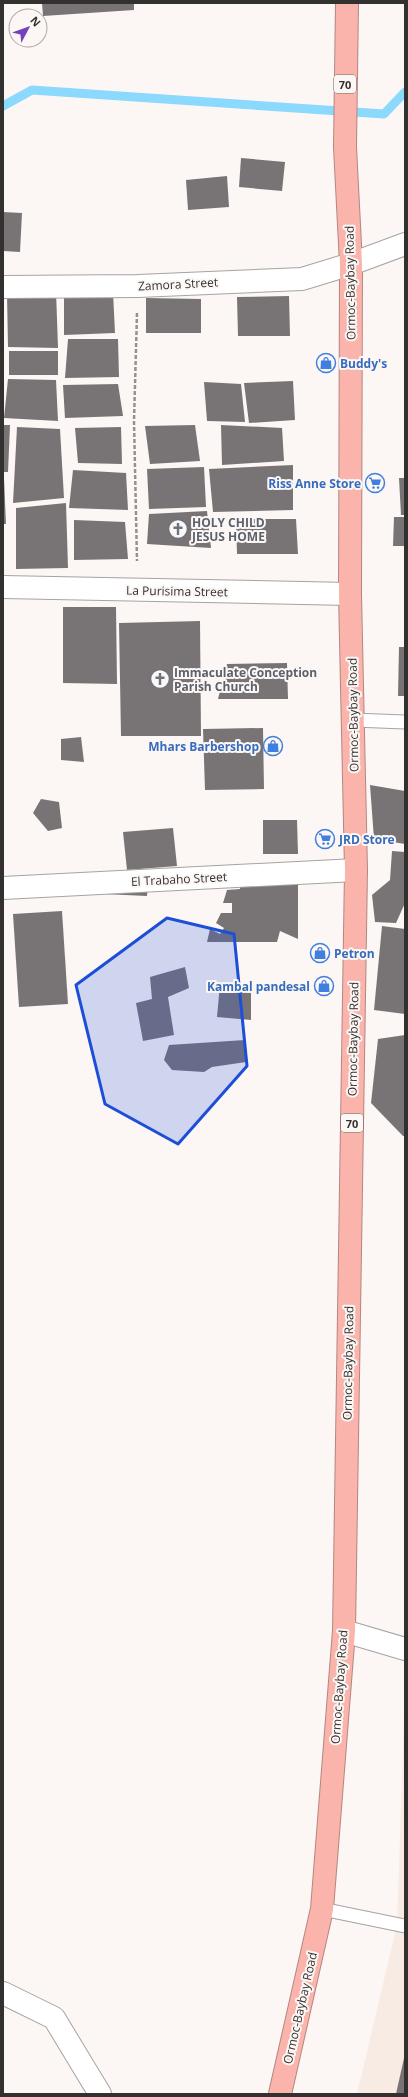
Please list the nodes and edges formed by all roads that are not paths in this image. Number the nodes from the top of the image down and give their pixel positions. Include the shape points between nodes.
1 (346, 12) edge
2 (405, 244) edge
3 (351, 264) junction
4 (3, 287) edge
5 (3, 587) edge
6 (350, 594) junction
7 (353, 720) junction
8 (405, 722) edge
9 (356, 870) junction
10 (3, 888) edge
11 (344, 1632) junction
12 (405, 1649) edge
13 (322, 1909) junction
14 (405, 1926) edge
15 (3, 1993) edge
16 (100, 2094) edge
17 (280, 2094) edge

1 - 3 highway, Ormoc-Baybay Road / 70 via 345,147
2 - 3 street, Zamora Street
3 - 4 street, Zamora Street via 302,279 138,286
3 - 6 highway, Ormoc-Baybay Road / 70
5 - 6 street, La Purisima Street
6 - 7 highway, Ormoc-Baybay Road / 70
7 - 8 lane
7 - 9 highway, Ormoc-Baybay Road / 70
9 - 10 street, El Trabaho Street
9 - 11 highway, Ormoc-Baybay Road / 70
11 - 12 street
11 - 13 highway, Ormoc-Baybay Road / 70
13 - 14 lane
13 - 17 highway, Ormoc-Baybay Road / 70
15 - 16 street via 54,2018

